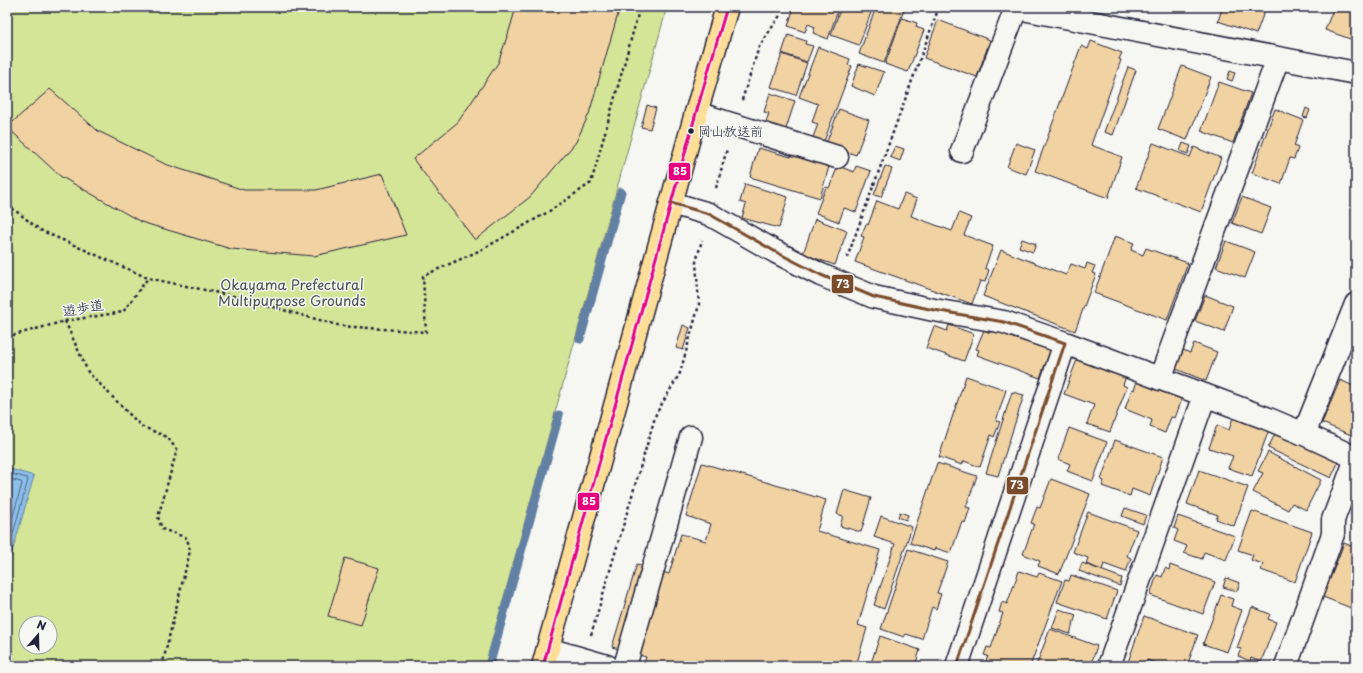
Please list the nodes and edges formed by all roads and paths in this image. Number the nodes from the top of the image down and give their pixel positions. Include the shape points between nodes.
1 (640, 7) edge
2 (727, 7) edge
3 (939, 7) edge
4 (1014, 7) edge
5 (781, 14) dead end
6 (1278, 58) junction
7 (1356, 73) edge
8 (696, 112) junction
9 (734, 124) junction
10 (962, 151) dead end
11 (837, 157) dead end
12 (671, 203) junction
13 (7, 204) edge
14 (709, 214) junction
15 (148, 278) junction
16 (839, 282) junction
17 (1356, 304) edge
18 (65, 321) junction
19 (7, 336) edge
20 (1065, 343) junction
21 (1160, 379) junction
22 (1205, 395) junction
23 (1304, 434) junction
24 (691, 437) dead end
25 (1356, 459) edge
26 (546, 658) edge
27 (584, 659) junction
28 (162, 666) edge
29 (607, 666) edge
30 (625, 666) edge
31 (957, 666) edge
32 (1109, 666) edge
33 (1286, 666) edge

1 - 15 path via 591,183 548,212 483,249 423,276 426,332 341,326 232,296
2 - 8 highway
3 - 16 path
4 - 6 street
4 - 10 street
5 - 9 path via 759,47
6 - 7 street
6 - 21 street
8 - 9 street
8 - 12 highway
9 - 11 street
9 - 14 path
12 - 14 street
12 - 26 highway
13 - 15 path via 40,230
14 - 16 street via 776,252
14 - 27 path via 696,262 699,289 697,313 680,373 656,414
15 - 18 path, 遊歩道 via 123,312
16 - 20 street via 874,297 1004,322
17 - 23 street
18 - 19 path, 遊歩道
18 - 28 path via 88,372 141,426 167,437 177,450 158,517 162,529 187,538 190,551
20 - 21 street
20 - 31 street
21 - 22 street
22 - 23 street
22 - 32 street
23 - 25 street
24 - 30 street
25 - 33 street via 1333,520 1334,534
26 - 27 street
27 - 29 street

